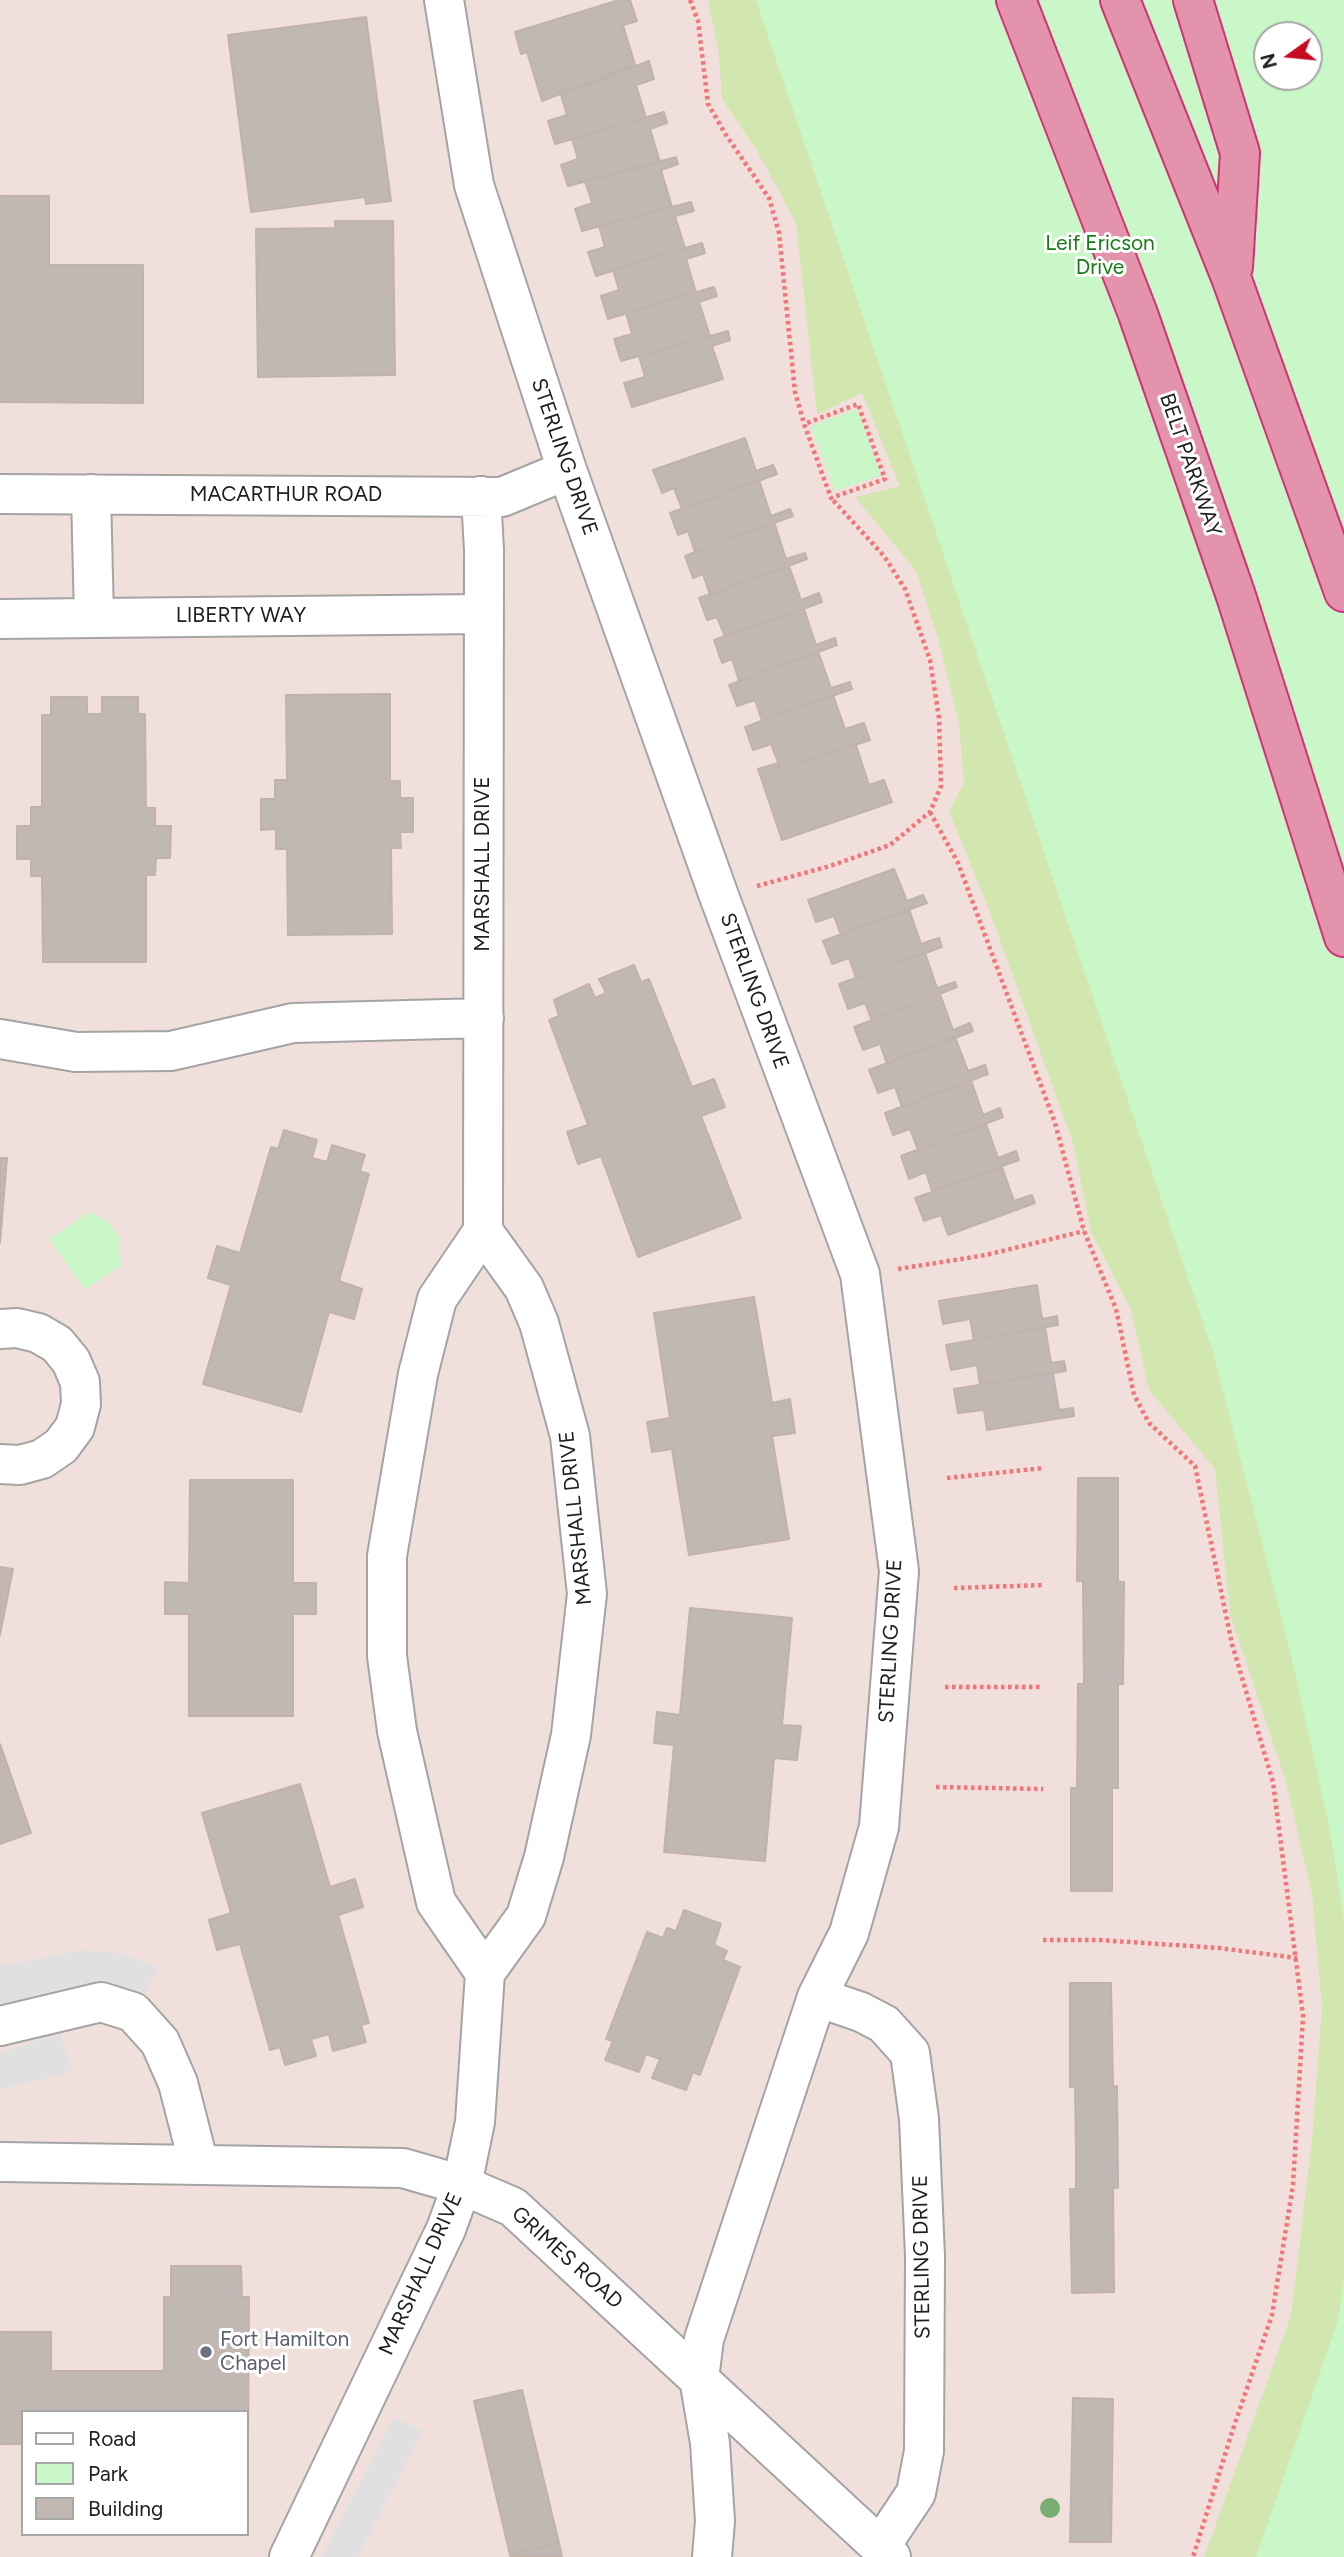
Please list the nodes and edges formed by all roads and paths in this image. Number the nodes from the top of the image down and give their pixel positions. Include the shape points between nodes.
1 (444, 0) edge
2 (690, 0) edge
3 (1016, 0) edge
4 (1120, 0) edge
5 (1193, 0) edge
6 (1232, 280) junction
7 (804, 424) junction
8 (567, 470) junction
9 (0, 494) edge
10 (91, 494) junction
11 (481, 496) junction
12 (831, 498) junction
13 (1344, 592) edge
14 (483, 614) junction
15 (94, 617) junction
16 (0, 619) edge
17 (930, 813) junction
18 (748, 891) dead end
19 (1344, 937) edge
20 (484, 1018) junction
21 (0, 1039) edge
22 (483, 1231) junction
23 (1084, 1231) junction
24 (894, 1269) dead end
25 (0, 1329) edge
26 (0, 1464) edge
27 (1044, 1468) dead end
28 (947, 1478) dead end
29 (1044, 1585) dead end
30 (954, 1588) dead end
31 (945, 1687) dead end
32 (1044, 1687) dead end
33 (936, 1787) dead end
34 (1043, 1790) dead end
35 (1043, 1940) dead end
36 (1297, 1958) junction
37 (485, 1973) junction
38 (817, 1997) junction
39 (0, 2026) edge
40 (0, 2162) edge
41 (199, 2165) junction
42 (462, 2185) junction
43 (699, 2378) junction
44 (886, 2552) edge
45 (289, 2557) edge
46 (712, 2557) edge
47 (1193, 2557) edge

1 - 8 street, STERLING DRIVE via 474,185
2 - 7 path via 698,21 708,104 769,198 779,233 795,392
3 - 19 highway, BELT PARKWAY via 1138,314 1236,596
4 - 6 highway
5 - 6 highway via 1240,153
6 - 13 highway
7 - 12 path
7 - 12 path via 859,404 885,479
8 - 11 street, MACARTHUR ROAD via 502,497
8 - 38 street, STERLING DRIVE via 860,1274 899,1571 879,1827 849,1934
9 - 10 street, MACARTHUR ROAD
10 - 11 street, MACARTHUR ROAD
10 - 15 street
11 - 14 street, MARSHALL DRIVE
12 - 17 path via 884,556 905,589 930,660 939,718 941,786
14 - 15 street, LIBERTY WAY
14 - 20 street, MARSHALL DRIVE
15 - 16 street, LIBERTY WAY
17 - 18 path via 890,845
17 - 23 path via 958,863 1055,1123
20 - 21 street via 293,1023 172,1051 76,1052
20 - 22 street, MARSHALL DRIVE
22 - 37 street via 437,1299 418,1374 387,1556 387,1656 397,1731 436,1902
22 - 37 street, MARSHALL DRIVE via 524,1288 539,1323 570,1436 587,1594 571,1735 544,1857 526,1916
23 - 24 path via 986,1255
23 - 36 path via 1116,1309 1134,1395 1149,1423 1195,1466 1232,1644 1273,1782
25 - 26 street via 38,1333 57,1344 80,1382 81,1405 75,1427 61,1446 42,1459
27 - 28 path
29 - 30 path
31 - 32 path
33 - 34 path
35 - 36 path via 1219,1948
36 - 47 path via 1303,2016 1293,2185 1272,2315
37 - 42 street, MARSHALL DRIVE via 475,2122
38 - 43 street, STERLING DRIVE via 715,2303
38 - 44 street, STERLING DRIVE via 884,2024 910,2053 919,2119 925,2256 924,2451 916,2493
39 - 41 street via 101,2002 133,2012 160,2042 181,2095
40 - 41 street, GRIMES ROAD
41 - 42 street, GRIMES ROAD via 403,2168
42 - 43 street, GRIMES ROAD via 513,2207
42 - 45 street, MARSHALL DRIVE via 446,2229
43 - 44 street, GRIMES ROAD
43 - 46 street, STERLING DRIVE via 710,2443 715,2521

